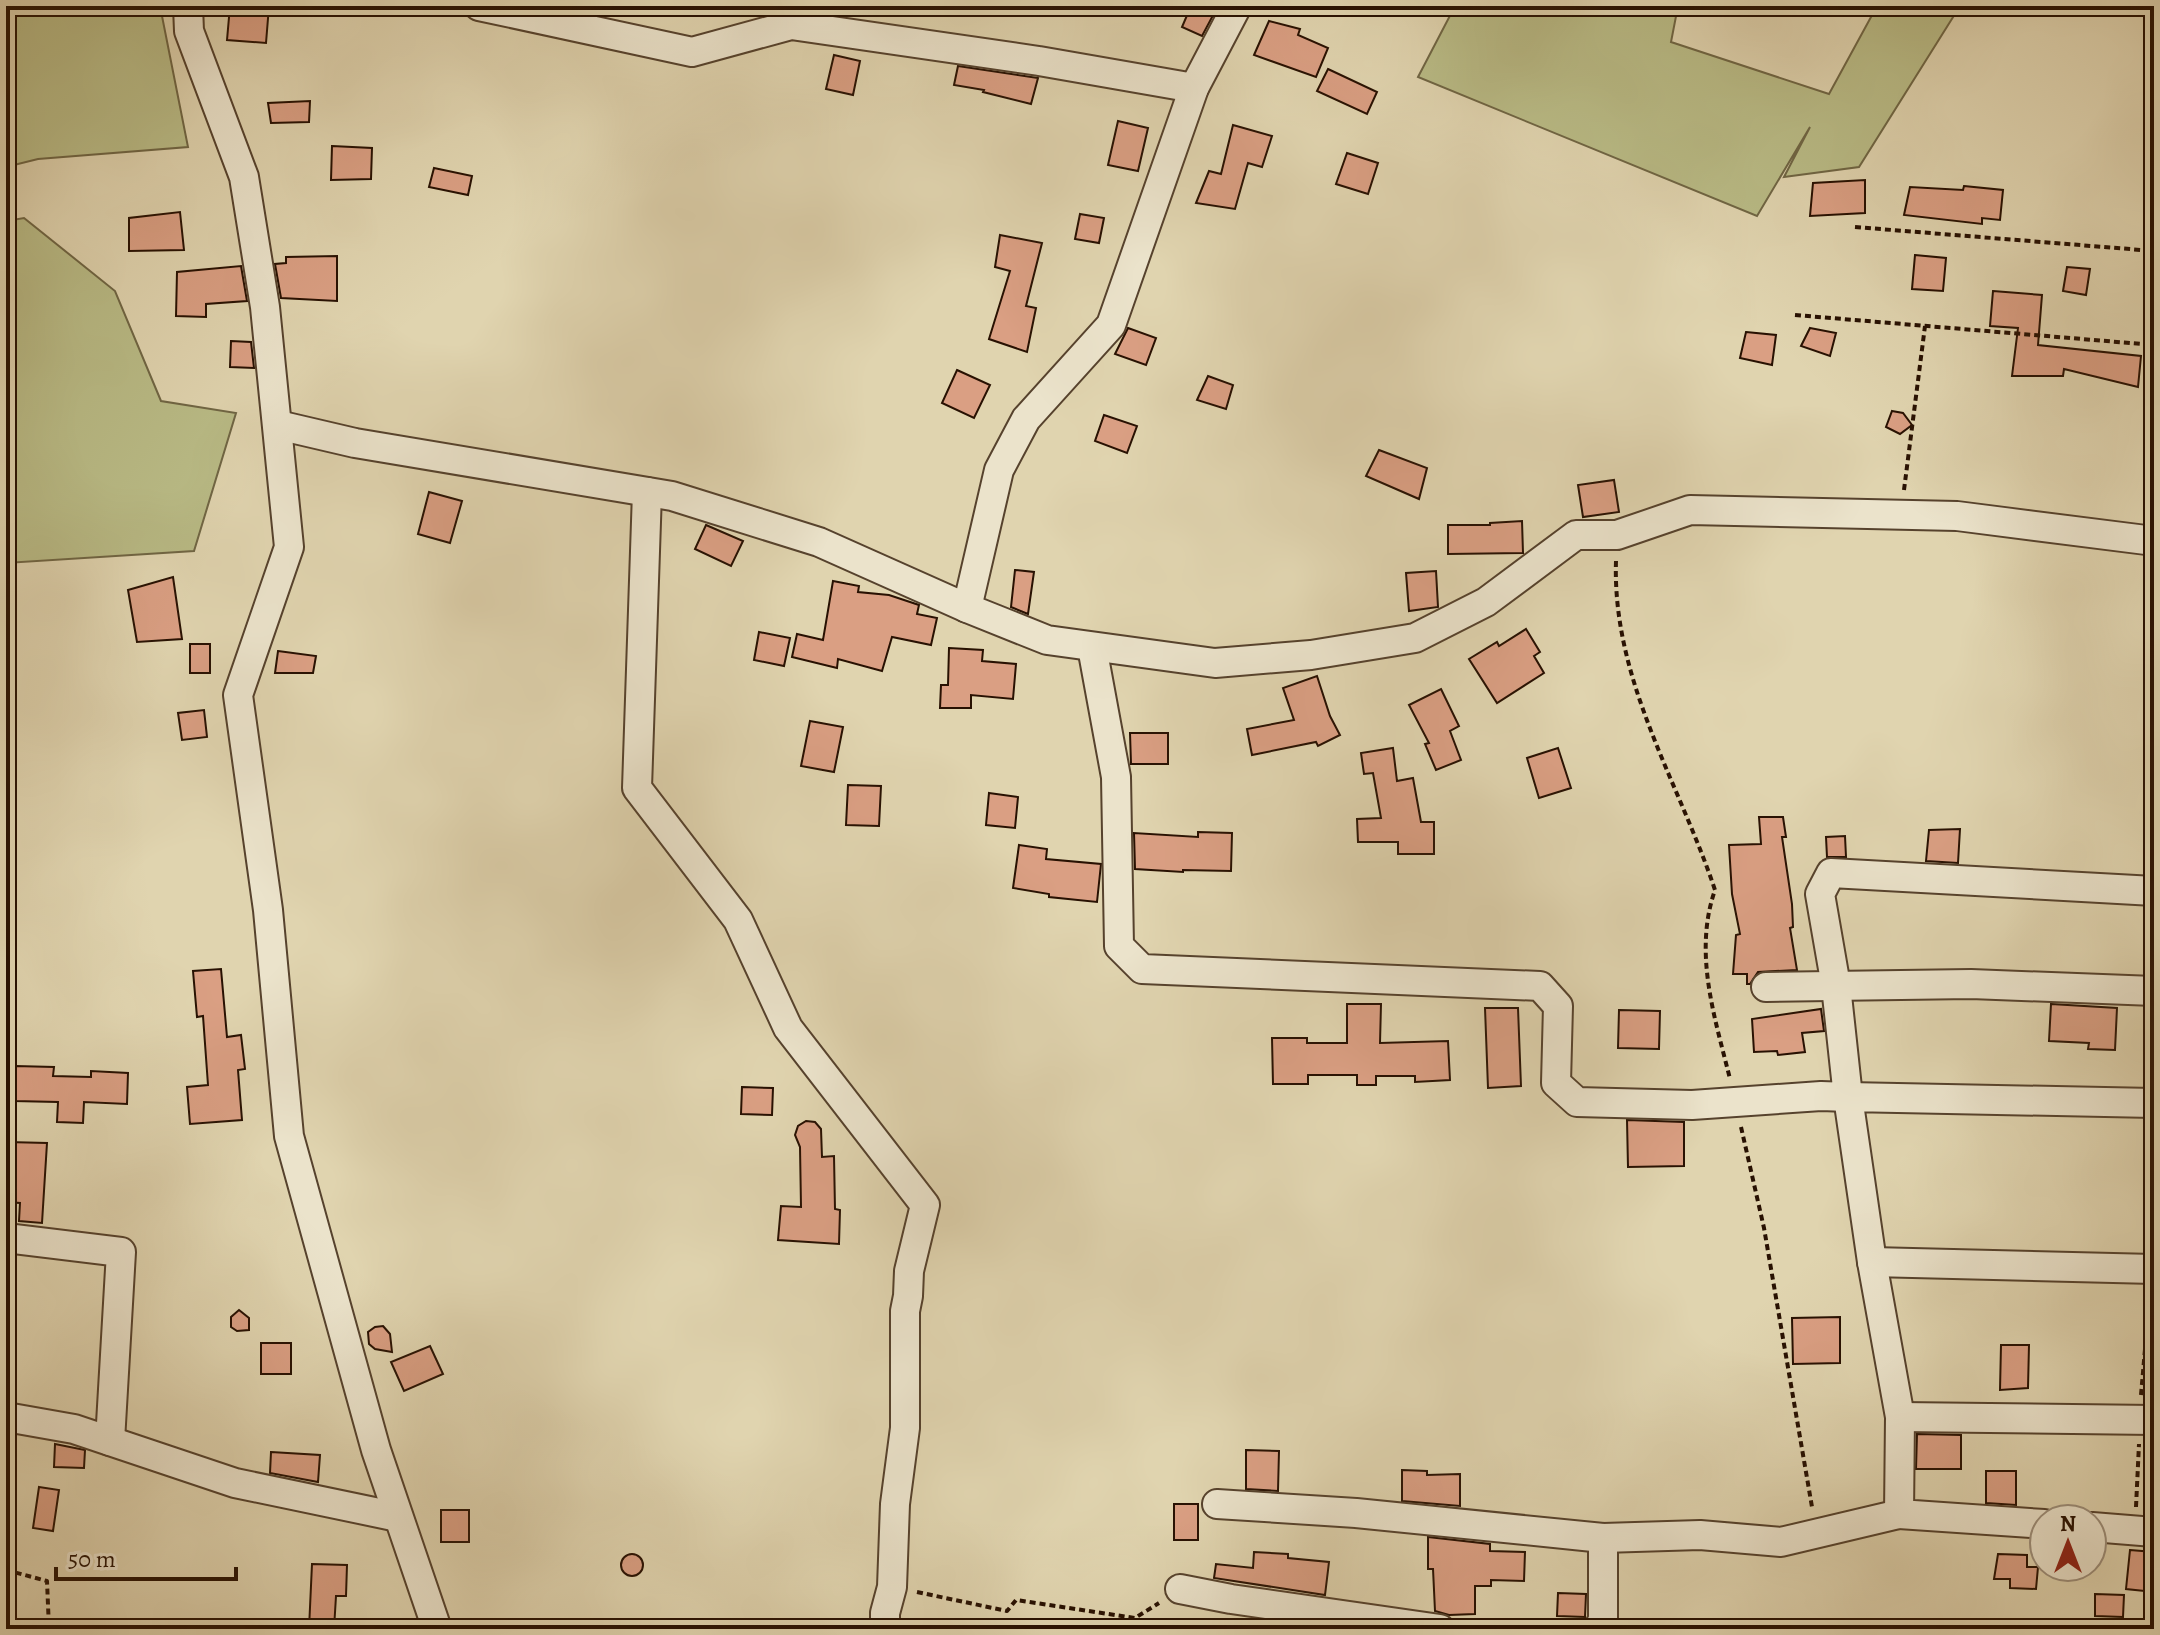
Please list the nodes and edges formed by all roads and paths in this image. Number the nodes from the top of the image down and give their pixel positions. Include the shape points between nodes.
1 (188, 6) edge
2 (479, 6) edge
3 (1237, 6) edge
4 (1194, 88) junction
5 (1855, 227) dead end
6 (2154, 251) edge
7 (1795, 315) dead end
8 (1925, 326) junction
9 (2154, 345) edge
10 (278, 425) junction
11 (647, 492) junction
12 (1901, 515) junction
13 (1617, 535) junction
14 (2154, 541) edge
15 (967, 608) junction
16 (1092, 647) junction
17 (2154, 891) edge
18 (1836, 986) junction
19 (1766, 987) dead end
20 (2154, 991) edge
21 (1848, 1097) junction
22 (1736, 1102) junction
23 (2154, 1103) edge
24 (2154, 1198) edge
25 (6, 1238) edge
26 (1872, 1262) junction
27 (2153, 1269) edge
28 (6, 1417) edge
29 (1900, 1417) junction
30 (2147, 1420) edge
31 (110, 1441) junction
32 (1217, 1504) dead end
33 (1899, 1514) junction
34 (398, 1517) junction
35 (2028, 1523) edge
36 (2108, 1528) edge
37 (2144, 1531) edge
38 (1817, 1532) junction
39 (1603, 1538) junction
40 (6, 1570) edge
41 (892, 1587) junction
42 (1180, 1589) joint
43 (49, 1629) edge
44 (437, 1629) edge
45 (885, 1629) edge
46 (1440, 1629) edge
47 (1598, 1629) edge

1 - 10 street via 189,31 244,177
2 - 4 street via 692,52 791,25
3 - 4 street
4 - 15 street via 1111,325 1026,419 999,470
5 - 6 path
7 - 8 path
8 - 9 path
8 - 12 path
10 - 11 street
10 - 34 street via 289,547 238,695 268,910 289,1136
11 - 15 street via 819,542
11 - 41 street via 637,788 738,920 788,1028 925,1205 905,1311 905,1428
12 - 13 street via 1690,510
12 - 14 street via 1957,516
13 - 16 street via 1576,535 1486,602 1415,638 1215,663
13 - 22 path via 1615,596 1627,654 1651,736 1715,890 1704,948
15 - 16 street via 1047,640
16 - 22 street via 1116,777 1119,946 1142,969 1540,986 1558,1006 1556,1083 1577,1102
17 - 18 street via 1831,873 1820,894
18 - 19 street
18 - 20 street via 1971,984
18 - 21 street
21 - 22 street
21 - 23 street
21 - 26 street
22 - 38 path via 1764,1228
24 - 27 path
25 - 31 street via 121,1252
26 - 27 street
26 - 29 street
27 - 30 path
28 - 31 street
29 - 30 street
29 - 33 street
30 - 37 path
31 - 34 street via 235,1483
32 - 39 street
33 - 35 street
33 - 38 street
34 - 44 street
36 - 37 street
38 - 39 street via 1781,1542 1700,1535
39 - 47 street via 1603,1620
40 - 43 path via 47,1581
41 - 42 path via 1007,1611 1016,1600 1135,1618
41 - 45 street
42 - 46 street

